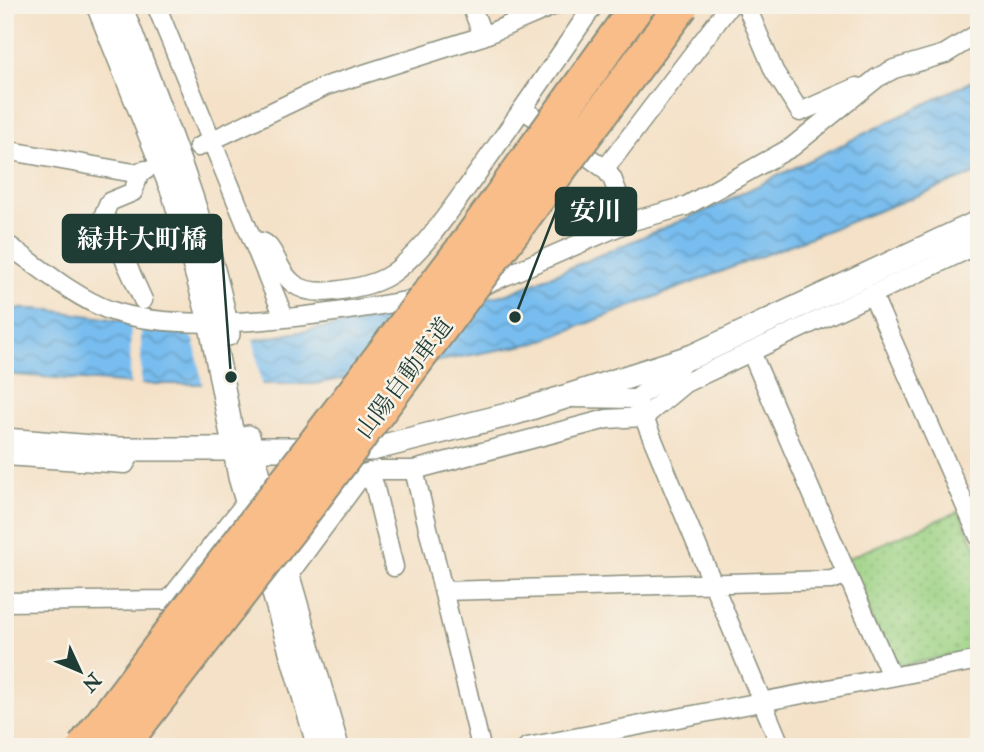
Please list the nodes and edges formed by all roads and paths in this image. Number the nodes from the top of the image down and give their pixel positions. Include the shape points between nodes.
1 (97, 5) edge
2 (120, 5) edge
3 (156, 5) edge
4 (471, 5) edge
5 (555, 5) edge
6 (594, 5) edge
7 (638, 5) edge
8 (682, 5) edge
9 (730, 5) edge
10 (746, 5) edge
11 (979, 33) edge
12 (483, 36) junction
13 (877, 78) junction
14 (523, 109) junction
15 (204, 144) junction
16 (5, 150) edge
17 (605, 169) junction
18 (629, 222) junction
19 (979, 222) edge
20 (254, 242) junction
21 (5, 243) edge
22 (979, 244) edge
23 (873, 294) junction
24 (143, 300) dead end
25 (284, 317) junction
26 (219, 324) junction
27 (751, 352) junction
28 (693, 356) junction
29 (566, 397) junction
30 (636, 399) junction
31 (644, 417) junction
32 (5, 440) edge
33 (242, 444) junction
34 (134, 449) junction
35 (5, 456) edge
36 (414, 470) junction
37 (363, 474) junction
38 (247, 501) junction
39 (979, 537) edge
40 (394, 567) dead end
41 (846, 574) junction
42 (279, 581) junction
43 (713, 582) junction
44 (443, 591) junction
45 (5, 603) edge
46 (979, 660) edge
47 (891, 676) junction
48 (763, 702) junction
49 (84, 747) edge
50 (121, 747) edge
51 (319, 747) edge
52 (337, 747) edge
53 (481, 747) edge
54 (527, 747) edge
55 (781, 747) edge

1 - 26 street via 174,194
2 - 26 street via 190,188 215,269
3 - 15 street
4 - 12 street
5 - 12 street
6 - 14 street
7 - 49 highway, 山陽自動車道, bridge via 457,257
8 - 50 highway, 山陽自動車道, bridge via 335,470
9 - 17 street
10 - 13 street via 774,71 800,112
11 - 13 street via 945,54
12 - 15 street via 326,86
13 - 18 street via 792,147 686,206
14 - 17 street
14 - 20 street via 450,210 399,269 381,281 332,291 305,291 289,283 270,245
15 - 20 street
16 - 24 street via 143,171 133,192 109,202 104,214
17 - 18 street
18 - 25 street via 477,288 359,310
19 - 28 street
20 - 25 street
21 - 26 street via 106,309 164,322
22 - 23 street
23 - 27 street
23 - 39 street
25 - 26 street
26 - 33 street
27 - 31 street via 685,383
27 - 41 street
28 - 29 street
28 - 30 street
29 - 30 street
29 - 33 street via 372,449
30 - 31 street
31 - 36 street via 607,419
31 - 43 street
32 - 34 street
33 - 34 street
33 - 38 street
33 - 42 street
34 - 35 street via 125,464
36 - 37 street
36 - 44 street
37 - 40 street via 374,484
37 - 42 street
38 - 42 street
38 - 45 street via 169,600
41 - 43 street via 832,580
41 - 47 street
42 - 51 street
42 - 52 street
43 - 44 street
43 - 48 street
44 - 53 street
46 - 47 street
47 - 48 street
48 - 54 street
48 - 55 street

